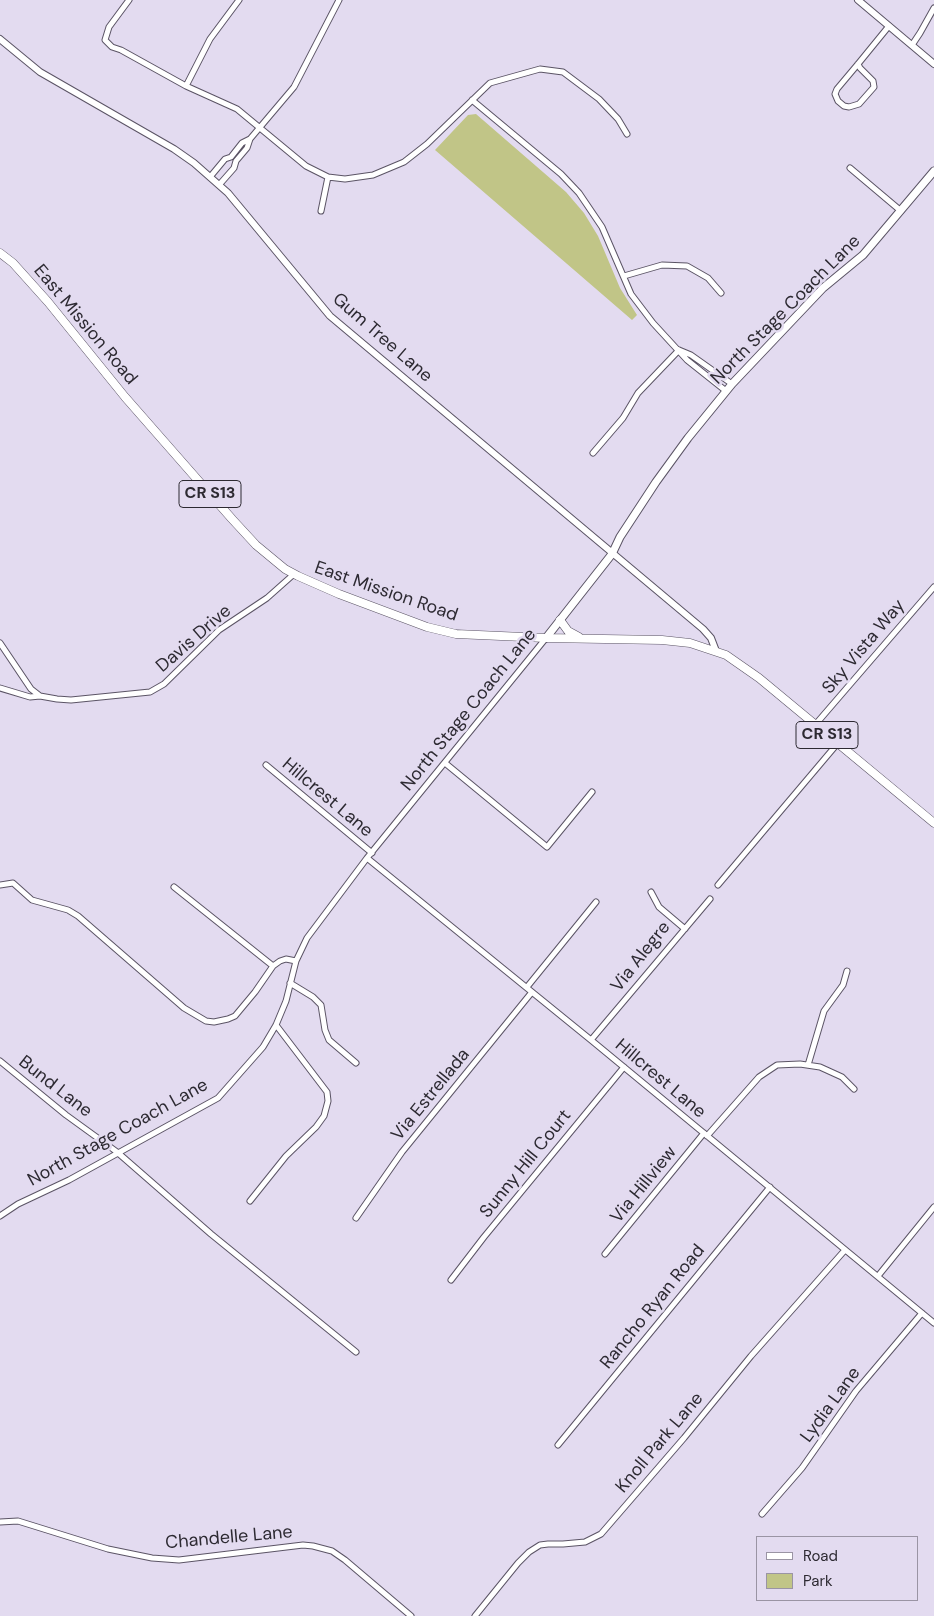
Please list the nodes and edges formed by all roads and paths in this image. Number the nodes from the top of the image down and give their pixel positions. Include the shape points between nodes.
1 (130, 0) edge
2 (239, 0) edge
3 (340, 0) edge
4 (858, 0) edge
5 (934, 8) edge
6 (889, 26) junction
7 (0, 38) edge
8 (912, 45) junction
9 (858, 64) junction
10 (934, 64) edge
11 (186, 86) junction
12 (472, 100) junction
13 (260, 126) junction
14 (627, 134) dead end
15 (250, 139) junction
16 (850, 168) dead end
17 (934, 171) edge
18 (210, 177) junction
19 (328, 177) junction
20 (219, 185) junction
21 (321, 211) dead end
22 (901, 211) junction
23 (0, 253) edge
24 (624, 276) junction
25 (721, 293) dead end
26 (679, 350) junction
27 (732, 384) junction
28 (726, 391) junction
29 (593, 453) dead end
30 (612, 554) junction
31 (294, 574) junction
32 (934, 587) edge
33 (560, 620) junction
34 (546, 638) junction
35 (581, 638) junction
36 (0, 643) edge
37 (716, 652) junction
38 (0, 688) edge
39 (40, 696) junction
40 (815, 725) junction
41 (838, 743) junction
42 (445, 763) junction
43 (266, 765) dead end
44 (592, 792) dead end
45 (934, 823) edge
46 (372, 853) junction
47 (367, 858) junction
48 (0, 885) edge
49 (718, 886) dead end
50 (174, 888) dead end
51 (651, 892) dead end
52 (710, 899) dead end
53 (596, 902) dead end
54 (685, 929) junction
55 (296, 961) junction
56 (273, 966) junction
57 (847, 971) dead end
58 (290, 983) junction
59 (526, 987) junction
60 (532, 992) junction
61 (276, 1025) junction
62 (591, 1040) junction
63 (0, 1061) edge
64 (356, 1063) dead end
65 (808, 1065) junction
66 (624, 1067) junction
67 (854, 1088) dead end
68 (705, 1134) junction
69 (117, 1152) junction
70 (770, 1187) junction
71 (250, 1201) dead end
72 (934, 1207) edge
73 (0, 1216) edge
74 (356, 1218) dead end
75 (845, 1250) junction
76 (605, 1254) dead end
77 (878, 1276) junction
78 (451, 1280) dead end
79 (922, 1313) junction
80 (934, 1323) edge
81 (356, 1352) dead end
82 (558, 1445) dead end
83 (762, 1514) dead end
84 (0, 1522) edge
85 (411, 1616) edge
86 (475, 1616) edge

1 - 11 street via 109,27 104,40
2 - 11 street via 210,39
3 - 13 street via 294,87
4 - 6 street
5 - 8 street
6 - 8 street
6 - 9 street
7 - 18 street, Gum Tree Lane via 40,72 174,148
8 - 10 street
9 - 9 street via 835,94 844,106 859,104 874,87 874,81
11 - 13 street via 237,109
12 - 14 street via 490,83 540,70 563,72 599,99
12 - 19 street via 428,144 404,162 373,175 345,179
12 - 24 street via 561,174 579,193 602,226
13 - 15 street
13 - 19 street via 306,166
15 - 18 street via 225,159
15 - 20 street via 234,168
16 - 22 street
17 - 22 main road, North Stage Coach Lane
18 - 20 street, Gum Tree Lane
19 - 21 street
20 - 30 street, Gum Tree Lane via 330,316
22 - 27 main road, North Stage Coach Lane via 863,255 823,288
23 - 31 main road, East Mission Road / CR S13 via 42,296 232,519 271,559
24 - 25 street via 662,265 687,266 708,278
24 - 26 street via 631,294 653,324
26 - 27 street
26 - 28 street
26 - 29 street via 638,393 623,418
27 - 28 main road, North Stage Coach Lane
28 - 30 main road, North Stage Coach Lane via 656,482
30 - 33 main road, North Stage Coach Lane
30 - 37 street, Gum Tree Lane via 703,628
31 - 34 main road, East Mission Road / CR S13 via 427,627 456,634
31 - 39 street, Davis Drive via 267,598 219,630 164,684 150,692 71,700
32 - 40 street, Sky Vista Way
33 - 34 main road, North Stage Coach Lane
33 - 35 main road via 568,631
34 - 35 main road, East Mission Road / CR S13
34 - 42 street, North Stage Coach Lane
35 - 37 main road, East Mission Road / CR S13 via 662,640 690,643
36 - 39 street via 31,689
37 - 40 main road, East Mission Road / CR S13 via 726,655 759,678
38 - 39 street, Davis Drive via 30,697
40 - 41 main road, East Mission Road / CR S13
41 - 45 main road, East Mission Road / CR S13
41 - 49 street
42 - 44 street via 547,847
42 - 46 street, North Stage Coach Lane
43 - 46 street, Hillcrest Lane
46 - 47 street, North Stage Coach Lane
47 - 55 street, North Stage Coach Lane via 307,938
47 - 59 street, Hillcrest Lane
48 - 56 street via 13,883 32,900 78,916 184,1008 206,1021 235,1016
50 - 56 street
51 - 54 street, Via Alegre via 659,907
52 - 54 street
53 - 59 street
54 - 62 street, Via Alegre
55 - 56 street via 286,959
55 - 58 street, North Stage Coach Lane
57 - 65 street via 843,985 824,1011
58 - 61 street, North Stage Coach Lane
58 - 64 street via 321,1005 329,1040
59 - 60 street, Hillcrest Lane
60 - 62 street, Hillcrest Lane
60 - 74 street, Via Estrellada via 402,1152
61 - 69 street, North Stage Coach Lane via 263,1047 218,1098
61 - 71 street via 327,1092 328,1101 324,1116 316,1127 286,1156
62 - 66 street, Hillcrest Lane
63 - 69 street, Bund Lane
65 - 67 street, Via Hillview via 842,1077
65 - 68 street, Via Hillview via 777,1065 759,1077
66 - 68 street, Hillcrest Lane
66 - 78 street, Sunny Hill Court
68 - 70 street, Hillcrest Lane
68 - 76 street, Via Hillview
69 - 73 street, North Stage Coach Lane
69 - 81 street, Bund Lane via 217,1239
70 - 75 street, Hillcrest Lane
70 - 82 street, Rancho Ryan Road
72 - 77 street
75 - 77 street, Hillcrest Lane
75 - 86 street, Knoll Park Lane via 601,1534 585,1542 540,1545 529,1552
77 - 79 street, Hillcrest Lane
79 - 80 street, Hillcrest Lane
79 - 83 street, Lydia Lane via 856,1391 802,1468
84 - 85 street, Chandelle Lane via 18,1521 108,1549 179,1560 313,1546 332,1551 345,1560

